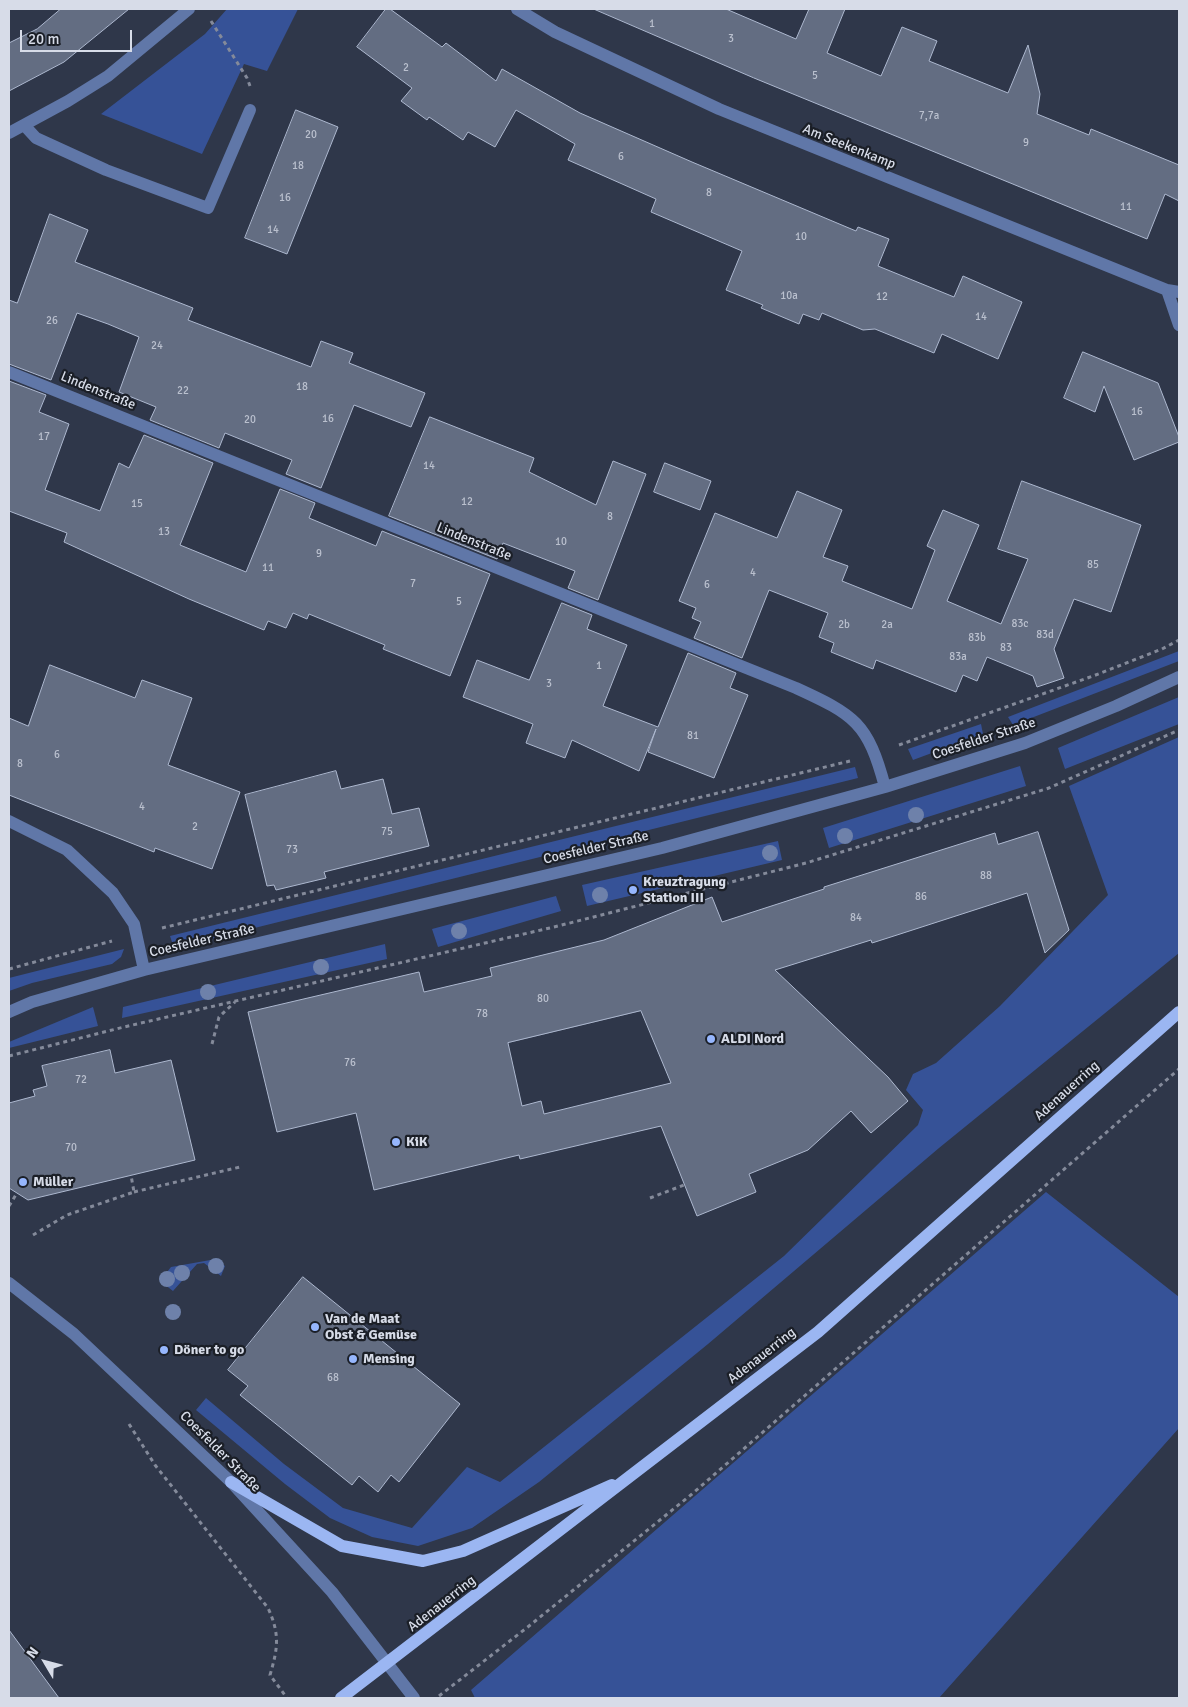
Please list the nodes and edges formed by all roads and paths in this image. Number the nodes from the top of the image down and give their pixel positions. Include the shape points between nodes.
1 (188, 9) edge
2 (517, 9) edge
3 (206, 14) dead end
4 (250, 110) joint
5 (24, 125) junction
6 (9, 132) edge
7 (1173, 291) edge
8 (1179, 325) edge
9 (9, 372) edge
10 (1179, 640) edge
11 (1179, 677) edge
12 (1179, 730) edge
13 (876, 753) junction
14 (886, 787) junction
15 (9, 821) edge
16 (136, 934) junction
17 (9, 969) edge
18 (144, 970) junction
19 (235, 1001) junction
20 (9, 1012) edge
21 (1179, 1012) edge
22 (212, 1044) dead end
23 (9, 1056) edge
24 (1179, 1069) edge
25 (240, 1167) dead end
26 (130, 1175) dead end
27 (684, 1185) dead end
28 (134, 1192) junction
29 (17, 1193) dead end
30 (650, 1198) dead end
31 (9, 1206) edge
32 (33, 1235) dead end
33 (9, 1283) edge
34 (124, 1416) dead end
35 (631, 1477) junction
36 (232, 1482) junction
37 (388, 1664) junction
38 (287, 1698) edge
39 (342, 1698) edge
40 (414, 1698) edge
41 (436, 1698) edge

1 - 5 street via 108,76
2 - 7 street, Am Seekenkamp via 555,32 719,110
3 - 4 path via 247,78 253,94
4 - 5 street via 208,208 106,170 36,138
5 - 6 street
7 - 8 street
9 - 13 street, Lindenstraße via 796,688 838,707 865,731
10 - 13 path via 1093,676
11 - 14 street, Coesfelder Straße via 1025,742
12 - 19 path via 1050,788 806,863 554,927
13 - 14 street, Lindenstraße
13 - 16 path
14 - 18 street, Coesfelder Straße via 662,848
15 - 16 street via 68,850 113,893 134,924
16 - 17 path
16 - 18 street
18 - 20 street, Coesfelder Straße via 32,1002
19 - 22 path via 219,1017
19 - 23 path
21 - 35 main road, Adenauerring via 818,1332
24 - 41 path via 692,1494
25 - 28 path
26 - 28 path
27 - 30 path
28 - 32 path via 67,1215
29 - 31 path
33 - 36 street, Coesfelder Straße via 74,1334
34 - 38 path via 155,1465 268,1608 276,1625 278,1649 270,1675
35 - 36 main road via 463,1552 423,1561 342,1546
35 - 37 main road, Adenauerring
36 - 37 street, Coesfelder Straße via 332,1592
37 - 39 main road, Adenauerring
37 - 40 street, Coesfelder Straße

